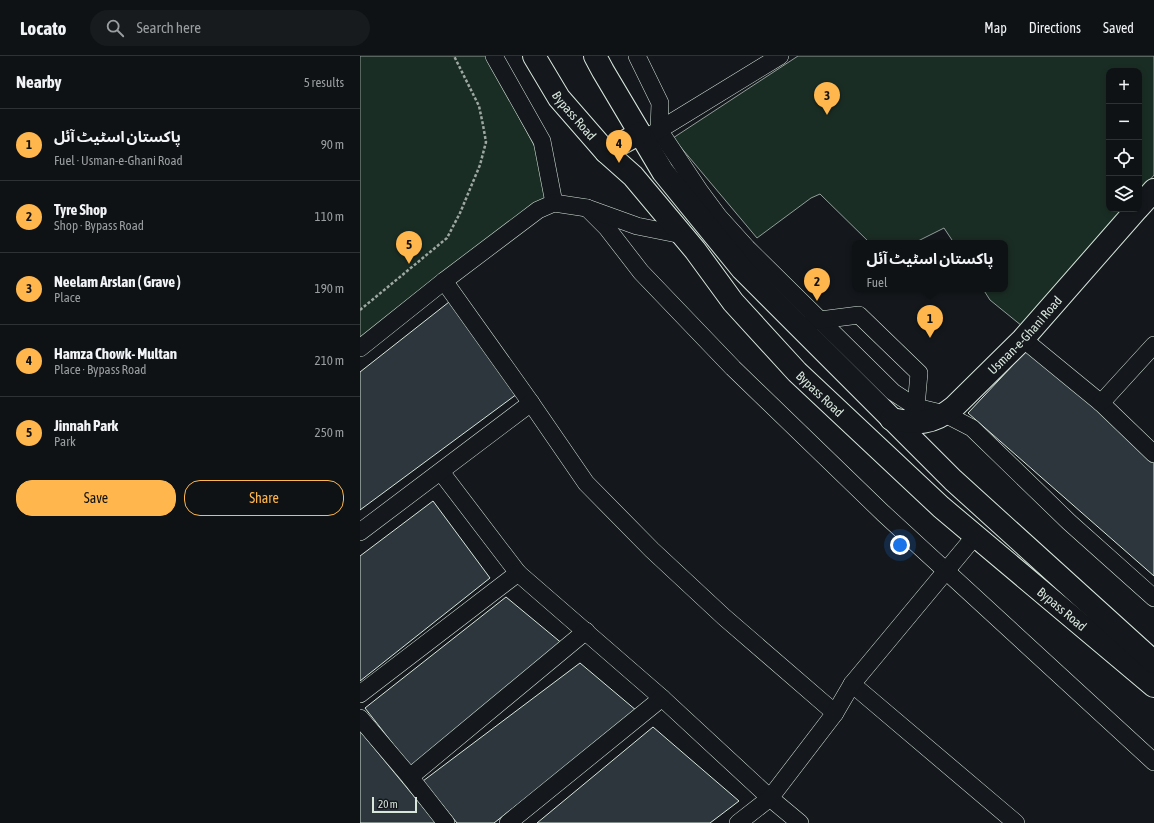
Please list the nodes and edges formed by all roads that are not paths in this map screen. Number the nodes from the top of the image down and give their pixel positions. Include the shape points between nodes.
1 (494, 56) edge
2 (534, 56) edge
3 (595, 56) edge
4 (637, 56) edge
5 (780, 56) edge
6 (763, 60) edge
7 (647, 134) junction
8 (606, 152) junction
9 (1147, 199) edge
10 (554, 203) junction
11 (587, 208) junction
12 (682, 234) junction
13 (444, 281) junction
14 (819, 319) junction
15 (796, 324) junction
16 (1023, 339) junction
17 (1154, 345) edge
18 (360, 348) edge
19 (1101, 403) junction
20 (531, 404) junction
21 (945, 414) junction
22 (905, 416) junction
23 (1154, 454) edge
24 (441, 472) junction
25 (360, 532) edge
26 (975, 536) junction
27 (946, 570) junction
28 (518, 573) junction
29 (1154, 598) edge
30 (586, 631) junction
31 (1154, 662) edge
32 (852, 684) junction
33 (1154, 686) edge
34 (360, 694) edge
35 (662, 698) junction
36 (836, 714) junction
37 (360, 718) edge
38 (1154, 762) edge
39 (410, 777) junction
40 (770, 798) junction
41 (446, 823) edge
42 (508, 823) edge
43 (738, 823) edge
44 (800, 823) edge
45 (1016, 823) edge

1 - 10 street via 542,141
2 - 8 main road, Bypass Road via 559,98
3 - 7 main road
4 - 7 street via 660,103
5 - 6 street
6 - 7 street
7 - 8 main road
7 - 14 street via 699,190 747,248
7 - 15 main road via 663,172 742,269
8 - 12 main road, Bypass Road via 633,176
9 - 16 main road, Usman-e-Ghani Road
10 - 11 street
10 - 13 street via 538,210
11 - 12 street via 637,226
11 - 27 street via 607,228 641,272 734,368 883,513
12 - 26 main road, Bypass Road via 734,302 797,372
13 - 18 street
13 - 20 street
14 - 15 street
14 - 22 street via 904,400
14 - 22 street via 859,315 919,372
15 - 22 main road
16 - 19 street
16 - 21 main road, Usman-e-Ghani Road
17 - 19 street
19 - 23 street
20 - 24 street
20 - 36 street via 586,483 652,550 724,617
21 - 22 main road, Usman-e-Ghani Road via 925,423
21 - 29 street via 980,434 1069,522
22 - 31 main road via 953,480
24 - 25 street
24 - 28 street
26 - 27 street
26 - 33 main road, Bypass Road
27 - 32 street
27 - 38 street
28 - 30 street
28 - 34 street
30 - 35 street
30 - 39 street
32 - 36 street
32 - 45 street
35 - 40 street
35 - 42 street
36 - 40 street
37 - 39 street
39 - 41 street
40 - 43 street
40 - 44 street

